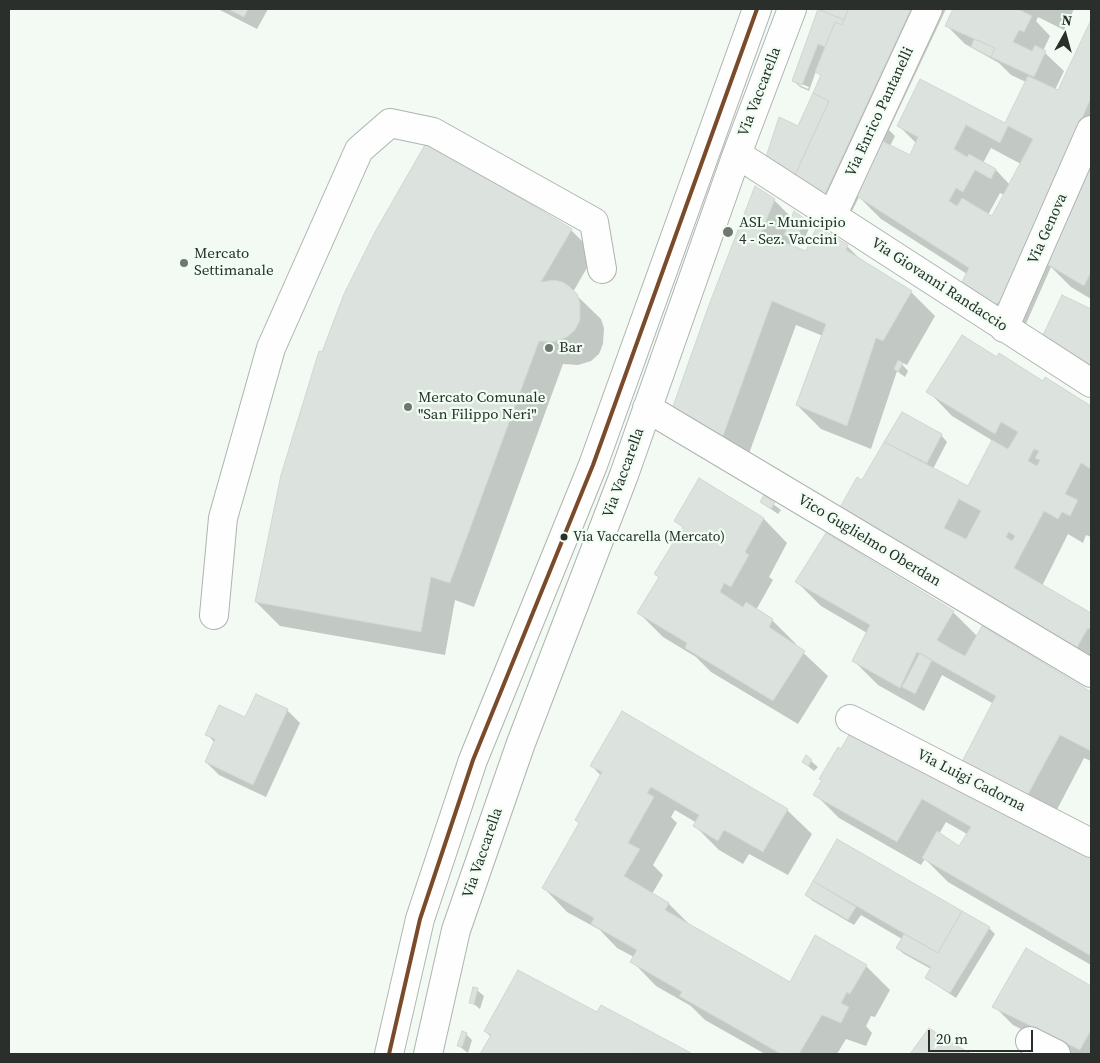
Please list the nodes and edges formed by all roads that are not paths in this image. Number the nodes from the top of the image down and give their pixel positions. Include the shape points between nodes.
1 (757, 9) edge
2 (792, 9) edge
3 (928, 9) edge
4 (1091, 130) edge
5 (737, 154) junction
6 (832, 216) junction
7 (602, 269) dead end
8 (1004, 328) junction
9 (1091, 383) edge
10 (647, 408) junction
11 (214, 615) dead end
12 (1091, 673) edge
13 (850, 719) dead end
14 (1091, 843) edge
15 (1030, 1041) dead end
16 (389, 1054) edge
17 (428, 1054) edge
18 (1056, 1054) edge

1 - 16 street, Via Vaccarella via 593,465 473,760 420,919
2 - 5 street, Via Vaccarella
3 - 6 street, Via Enrico Pantanelli
4 - 8 street, Via Genova
5 - 6 street, Via Giovanni Randaccio
5 - 10 street, Via Vaccarella
6 - 8 street, Via Giovanni Randaccio
7 - 11 street via 594,222 433,132 390,123 359,150 271,348 223,518
8 - 9 street, Via Giovanni Randaccio
10 - 12 street, Vico Guglielmo Oberdan
10 - 17 street, Via Vaccarella via 521,743 456,930
13 - 14 street, Via Luigi Cadorna
15 - 18 street

